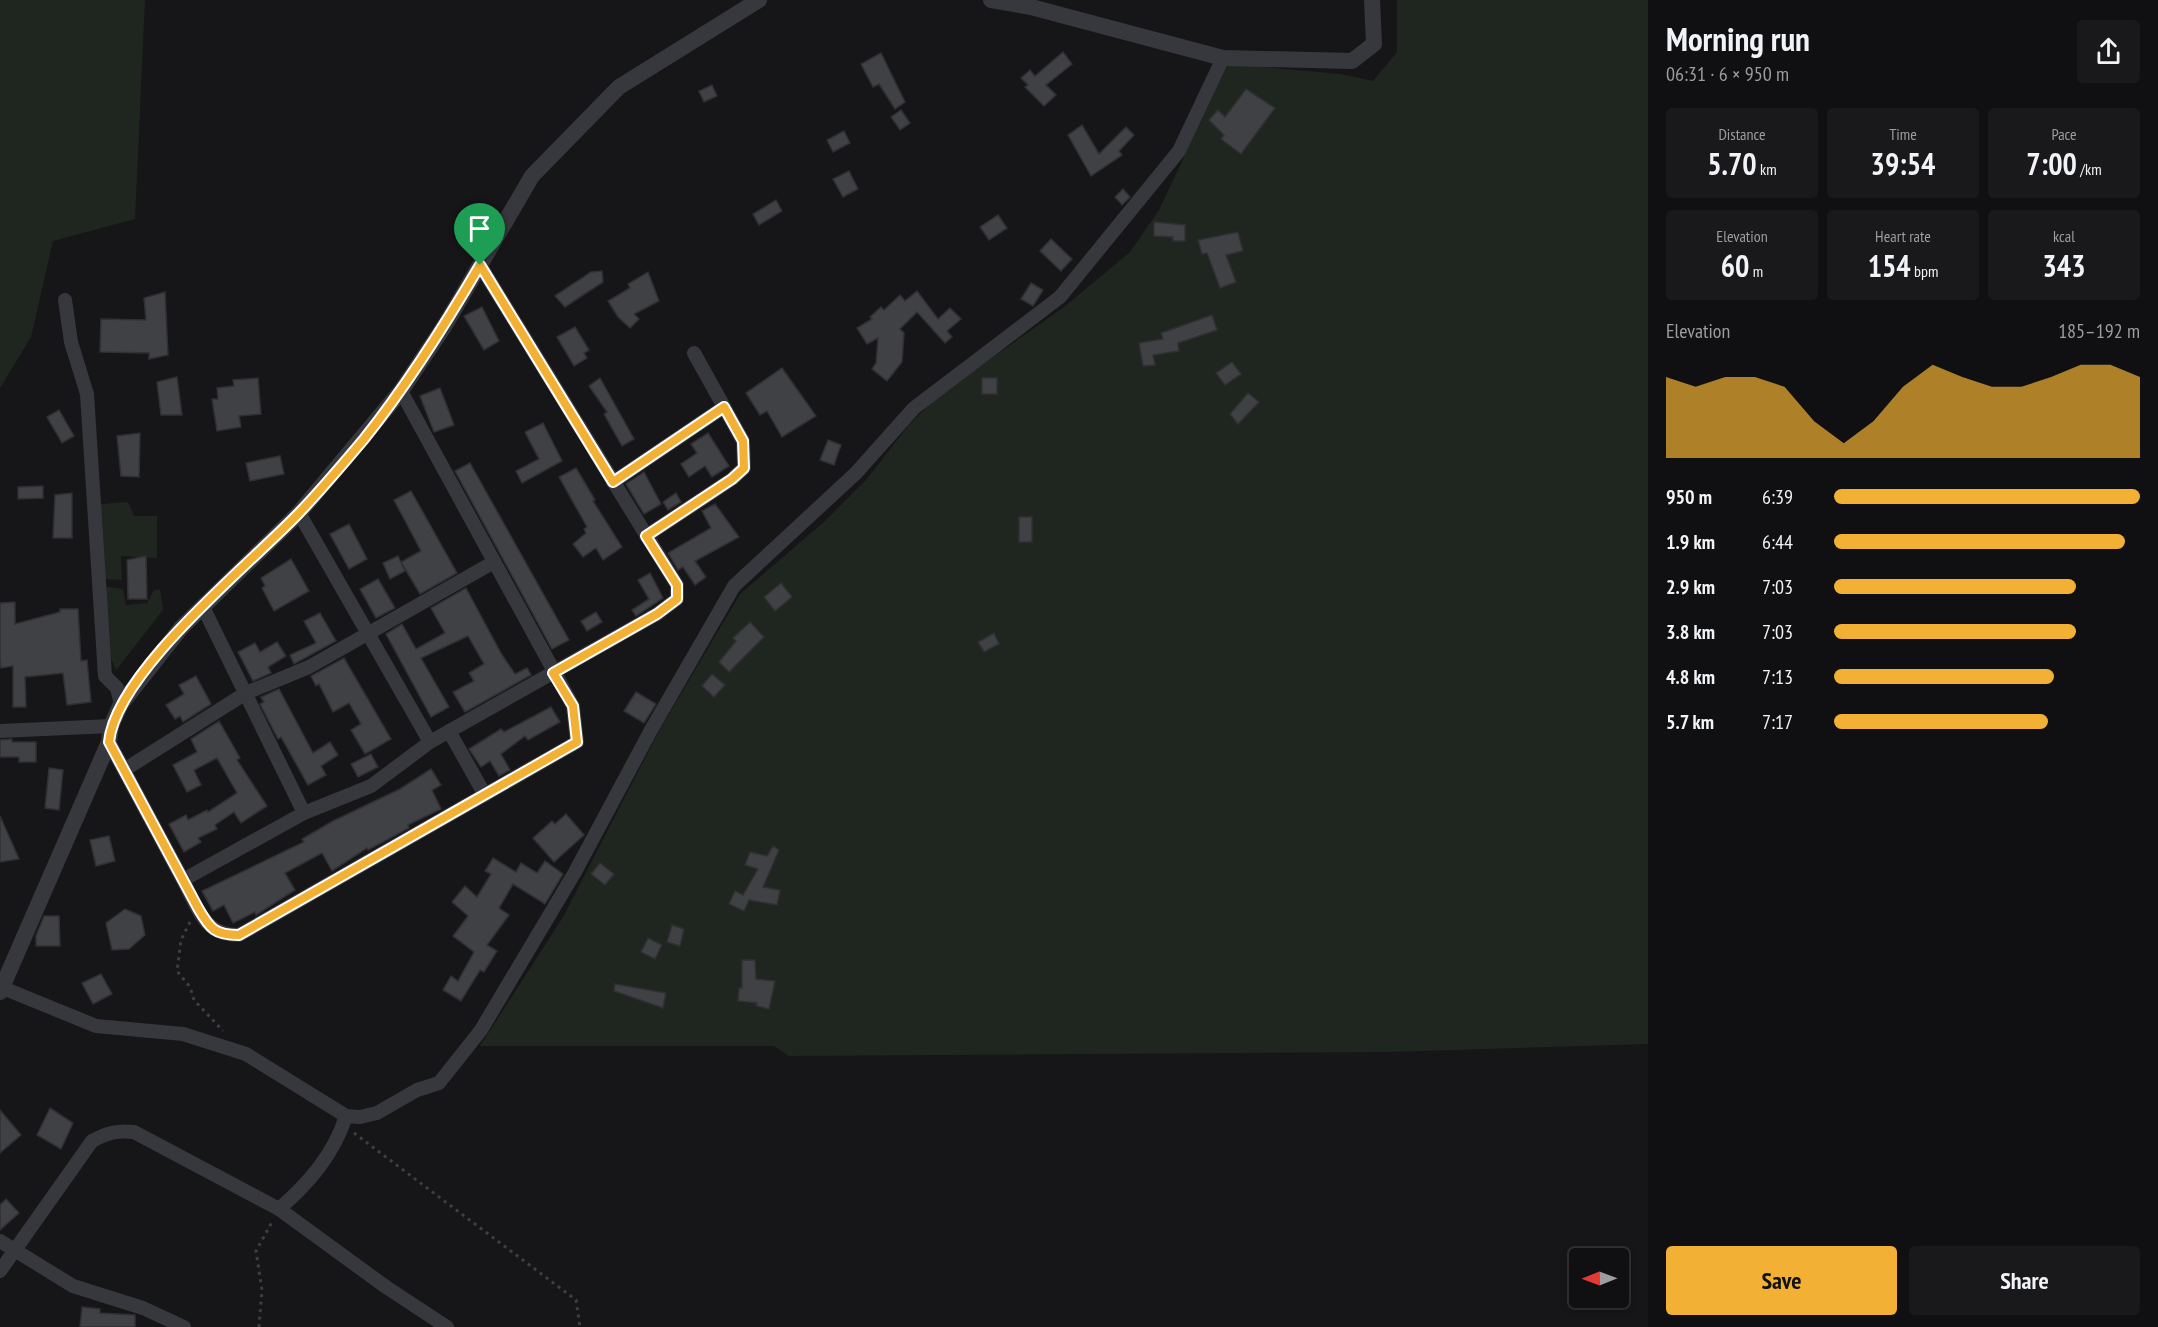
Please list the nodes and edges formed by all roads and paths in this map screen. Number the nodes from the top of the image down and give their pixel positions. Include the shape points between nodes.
1 (759, 0) edge
2 (991, 0) edge
3 (1372, 0) edge
4 (1223, 58) junction
5 (480, 265) junction
6 (64, 300) dead end
7 (694, 353) dead end
8 (401, 391) junction
9 (724, 407) junction
10 (613, 482) junction
11 (299, 513) junction
12 (646, 536) junction
13 (494, 562) junction
14 (203, 607) junction
15 (368, 632) junction
16 (553, 673) junction
17 (246, 693) junction
18 (121, 704) junction
19 (0, 731) edge
20 (449, 731) junction
21 (110, 734) junction
22 (430, 742) junction
23 (124, 770) junction
24 (484, 795) junction
25 (304, 813) junction
26 (183, 880) junction
27 (198, 908) junction
28 (1, 990) edge
29 (225, 1033) dead end
30 (344, 1120) junction
31 (279, 1209) junction
32 (0, 1241) edge
33 (13, 1251) junction
34 (0, 1271) edge
35 (184, 1327) edge
36 (259, 1327) edge
37 (447, 1327) edge
38 (580, 1327) edge

1 - 5 street via 619,87 532,176
2 - 4 street
3 - 4 street via 1374,44 1352,61
4 - 30 street via 1179,151 1060,297 914,408 856,473 734,586 482,1030 439,1083 417,1090 377,1113
5 - 8 street
5 - 10 street
6 - 18 street via 71,342 87,394 105,676 117,688
7 - 9 street
8 - 11 street
8 - 13 street
9 - 10 street
9 - 12 street via 743,441 744,468
10 - 12 street
11 - 14 street
11 - 15 street
12 - 16 street via 677,585 677,599
13 - 15 street
13 - 16 street
14 - 17 street
14 - 18 street via 181,628
15 - 17 street via 309,667
15 - 22 street
16 - 20 street
16 - 24 street via 573,706 577,742
17 - 23 street
17 - 25 street
18 - 21 street
19 - 21 street
20 - 22 street
20 - 24 street
21 - 23 street
21 - 28 street
22 - 25 street via 370,786
23 - 26 street
24 - 27 street via 239,935 226,935 210,928
25 - 26 street
26 - 27 street
27 - 29 path via 181,940 177,971 190,987 194,1000
28 - 30 street via 96,1026 183,1034 246,1054
30 - 31 street via 320,1168
30 - 38 path via 576,1300
31 - 33 street via 134,1132 121,1130 92,1140
31 - 36 path via 256,1251 262,1290
31 - 37 street
32 - 33 street
33 - 34 street
33 - 35 street via 73,1286 143,1308

